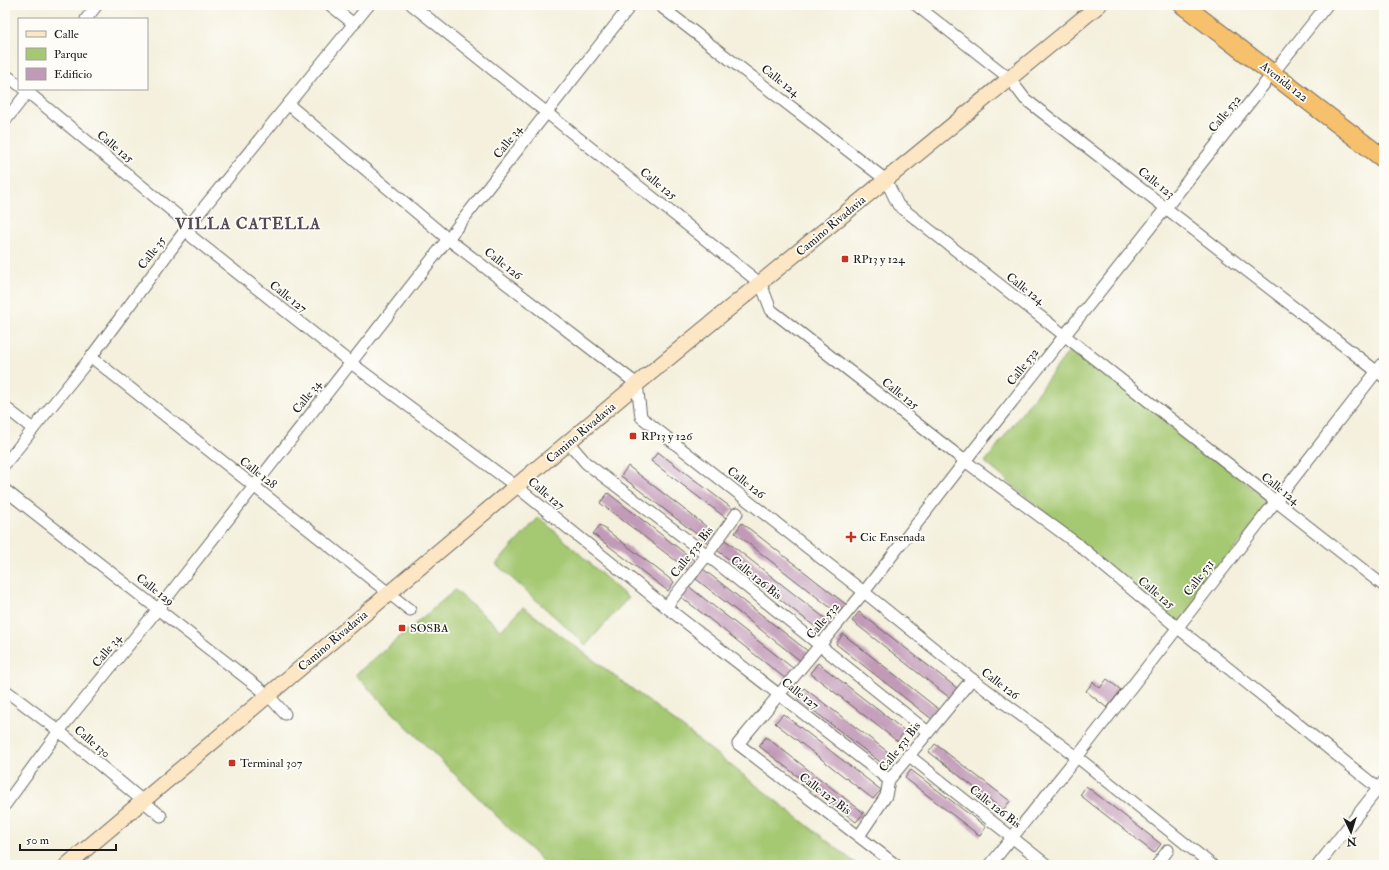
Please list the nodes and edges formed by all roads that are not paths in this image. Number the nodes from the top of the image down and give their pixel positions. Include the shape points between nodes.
1 (97, 5) edge
2 (330, 5) edge
3 (369, 5) edge
4 (412, 5) edge
5 (631, 5) edge
6 (659, 5) edge
7 (916, 5) edge
8 (1099, 5) edge
9 (1183, 5) edge
10 (1327, 5) edge
11 (87, 18) edge
12 (354, 24) junction
13 (5, 74) edge
14 (1273, 74) junction
15 (1008, 78) junction
16 (18, 84) edge
17 (24, 90) edge
18 (26, 90) edge
19 (289, 105) junction
20 (548, 112) junction
21 (5, 122) edge
22 (1384, 159) edge
23 (886, 180) junction
24 (1167, 208) junction
25 (187, 228) junction
26 (448, 239) junction
27 (761, 284) junction
28 (1064, 336) junction
29 (90, 357) junction
30 (351, 362) junction
31 (1384, 362) edge
32 (1380, 374) edge
33 (637, 384) junction
34 (5, 407) edge
35 (33, 429) junction
36 (569, 443) junction
37 (965, 461) junction
38 (5, 464) edge
39 (253, 486) junction
40 (517, 487) junction
41 (5, 490) edge
42 (1274, 502) junction
43 (737, 513) dead end
44 (707, 555) junction
45 (1384, 586) edge
46 (864, 592) junction
47 (389, 594) junction
48 (666, 607) junction
49 (158, 609) junction
50 (410, 610) dead end
51 (1178, 628) junction
52 (820, 645) junction
53 (972, 679) junction
54 (5, 690) edge
55 (780, 694) junction
56 (268, 695) junction
57 (285, 714) dead end
58 (59, 731) junction
59 (928, 732) junction
60 (738, 744) joint
61 (908, 755) junction
62 (1077, 757) junction
63 (889, 780) junction
64 (1382, 788) edge
65 (143, 801) junction
66 (5, 805) edge
67 (161, 816) dead end
68 (859, 836) junction
69 (1012, 837) junction
70 (1168, 850) dead end
71 (67, 865) edge
72 (896, 865) edge
73 (990, 865) edge
74 (1047, 865) edge
75 (1157, 865) edge
76 (1212, 865) edge
77 (1318, 865) edge

1 - 11 street
2 - 12 street
3 - 12 street, Calle 35
4 - 20 street, Calle 125
5 - 20 street, Calle 34
6 - 23 street, Calle 124
7 - 15 street, Calle 123
8 - 15 main road, Camino Rivadavia
9 - 14 highway, Avenida 122
10 - 14 street, Calle 532
12 - 19 street, Calle 35
13 - 16 street, Calle 125
14 - 22 highway, Avenida 122
14 - 24 street, Calle 532
15 - 23 main road, Camino Rivadavia
15 - 24 street, Calle 123 via 1026,99
17 - 21 street
18 - 25 street, Calle 125 via 183,220
19 - 25 street, Calle 35
19 - 26 street, Calle 126
20 - 26 street, Calle 34
20 - 27 street, Calle 125
23 - 27 main road, Camino Rivadavia
23 - 28 street, Calle 124 via 898,205
24 - 28 street, Calle 532
24 - 32 street, Calle 123
25 - 29 street, Calle 35
25 - 30 street, Calle 127 via 192,237
26 - 30 street, Calle 34
26 - 33 street, Calle 126
27 - 33 main road, Camino Rivadavia
27 - 37 street, Calle 125 via 771,310
28 - 37 street, Calle 532
28 - 42 street, Calle 124
29 - 35 street, Calle 35
29 - 39 street, Calle 128
30 - 39 street, Calle 34
30 - 40 street, Calle 127
31 - 32 street, Calle 531
32 - 42 street, Calle 531
33 - 36 main road, Camino Rivadavia
33 - 46 street, Calle 126 via 641,417
34 - 35 street
35 - 38 street, Calle 35
36 - 40 main road, Camino Rivadavia
36 - 44 street, Calle 126 Bis via 586,463
37 - 46 street, Calle 532
37 - 51 street, Calle 125 via 1080,546
39 - 47 street, Calle 128
39 - 49 street, Calle 34
40 - 47 main road, Camino Rivadavia
40 - 48 street, Calle 127
41 - 49 street, Calle 129
42 - 45 street, Calle 124
42 - 51 street, Calle 531
43 - 44 street, Calle 532 Bis
44 - 48 street, Calle 532 Bis
44 - 52 street, Calle 126 Bis
46 - 52 street, Calle 532
46 - 53 street, Calle 126
47 - 50 street, Calle 128
47 - 56 main road, Camino Rivadavia
48 - 55 street, Calle 127
49 - 56 street, Calle 129
49 - 58 street, Calle 34
51 - 62 street, Calle 531
51 - 64 street, Calle 125
52 - 55 street, Calle 532
52 - 59 street, Calle 126 Bis
53 - 59 street, Calle 531 Bis
53 - 62 street, Calle 126
54 - 58 street, Calle 130
55 - 60 street, Calle 532
55 - 63 street, Calle 127
56 - 57 street, Calle 129
56 - 65 main road, Camino Rivadavia
58 - 65 street, Calle 130
58 - 66 street, Calle 34
59 - 61 street, Calle 531 Bis
60 - 68 street, Calle 127 Bis
61 - 63 street, Calle 531 Bis
61 - 69 street, Calle 126 Bis
62 - 69 street, Calle 531
62 - 76 street, Calle 126
63 - 68 street, Calle 531 Bis via 886,796
64 - 77 street
65 - 67 street, Calle 130
65 - 71 main road, Camino Rivadavia
68 - 72 street, Calle 127 Bis
69 - 73 street, Calle 531
69 - 74 street, Calle 126 Bis
70 - 75 street

